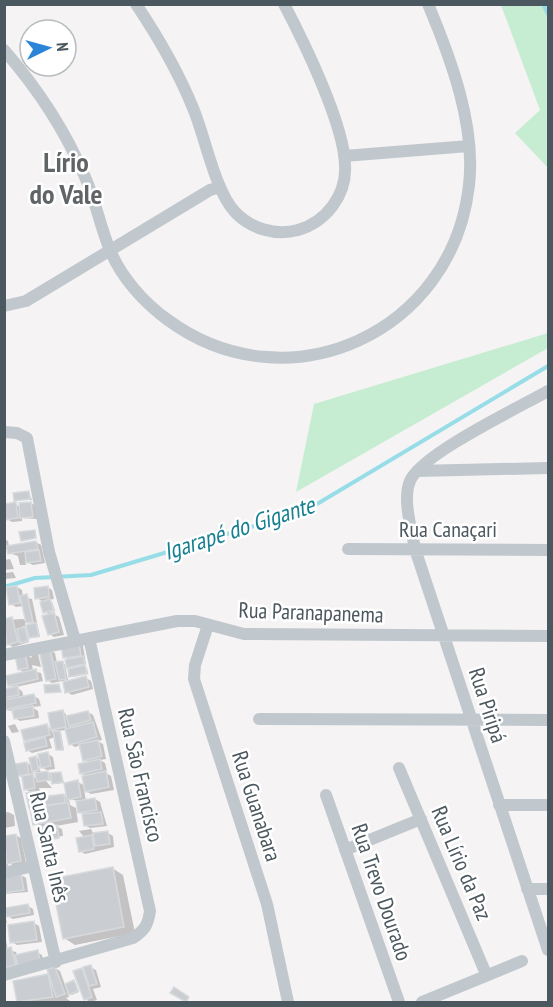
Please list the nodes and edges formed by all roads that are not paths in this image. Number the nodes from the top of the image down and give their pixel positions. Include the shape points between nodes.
1 (136, 4) edge
2 (284, 4) edge
3 (428, 4) edge
4 (4, 50) edge
5 (469, 146) junction
6 (344, 156) junction
7 (220, 187) junction
8 (110, 250) junction
9 (4, 306) edge
10 (549, 391) edge
11 (4, 432) edge
12 (549, 468) edge
13 (417, 471) junction
14 (348, 549) dead end
15 (415, 549) junction
16 (549, 550) edge
17 (208, 625) junction
18 (549, 636) edge
19 (443, 637) junction
20 (89, 638) junction
21 (75, 640) junction
22 (4, 655) edge
23 (259, 719) dead end
24 (470, 720) junction
25 (549, 720) edge
26 (4, 741) edge
27 (7, 764) edge
28 (399, 768) dead end
29 (326, 795) dead end
30 (499, 805) junction
31 (549, 806) edge
32 (420, 819) junction
33 (345, 850) junction
34 (33, 866) junction
35 (4, 873) edge
36 (527, 889) junction
37 (549, 889) edge
38 (549, 950) edge
39 (522, 960) dead end
40 (56, 962) junction
41 (486, 974) junction
42 (4, 975) edge
43 (439, 999) edge
44 (288, 1002) edge
45 (399, 1002) edge
46 (422, 1002) edge

1 - 7 street via 185,89
2 - 6 street via 319,79
3 - 5 street via 456,86
4 - 8 street via 39,94 75,154
5 - 6 street
5 - 8 street via 470,184 463,221 440,272 403,313 372,335 338,349 303,357 266,357 205,342 151,307 127,279
6 - 7 street via 345,177 338,197 317,221 298,230 278,232 250,224 229,205
7 - 8 street
8 - 9 street via 26,301
10 - 13 street via 452,445
11 - 21 street via 23,435 28,443 53,566
12 - 13 street
13 - 15 street, Rua Piripá via 408,487
14 - 15 street, Rua Canaçari
15 - 16 street, Rua Canaçari
15 - 19 street, Rua Piripá
17 - 19 street, Rua Paranapanema via 244,633
17 - 20 street, Rua Paranapanema via 195,621 158,622
17 - 44 street, Rua Guanabara via 194,679 267,904
18 - 19 street, Rua Paranapanema
19 - 24 street, Rua Piripá
20 - 21 street, Rua Paranapanema
20 - 40 street, Rua São Francisco via 150,911 149,921 144,931 133,938
21 - 22 street, Rua Paranapanema
23 - 24 street
24 - 25 street
24 - 30 street, Rua Piripá
26 - 27 street, Rua Santa Inês
27 - 34 street, Rua Santa Inês
28 - 32 street, Rua Lírio da Paz
29 - 33 street, Rua Trevo Dourado
30 - 31 street
30 - 36 street, Rua Piripá
32 - 33 street
32 - 41 street, Rua Lírio da Paz
33 - 45 street, Rua Trevo Dourado
34 - 35 street
34 - 40 street, Rua Santa Inês
36 - 37 street
36 - 38 street, Rua Piripá
39 - 41 street
40 - 42 street
41 - 43 street
43 - 46 street

